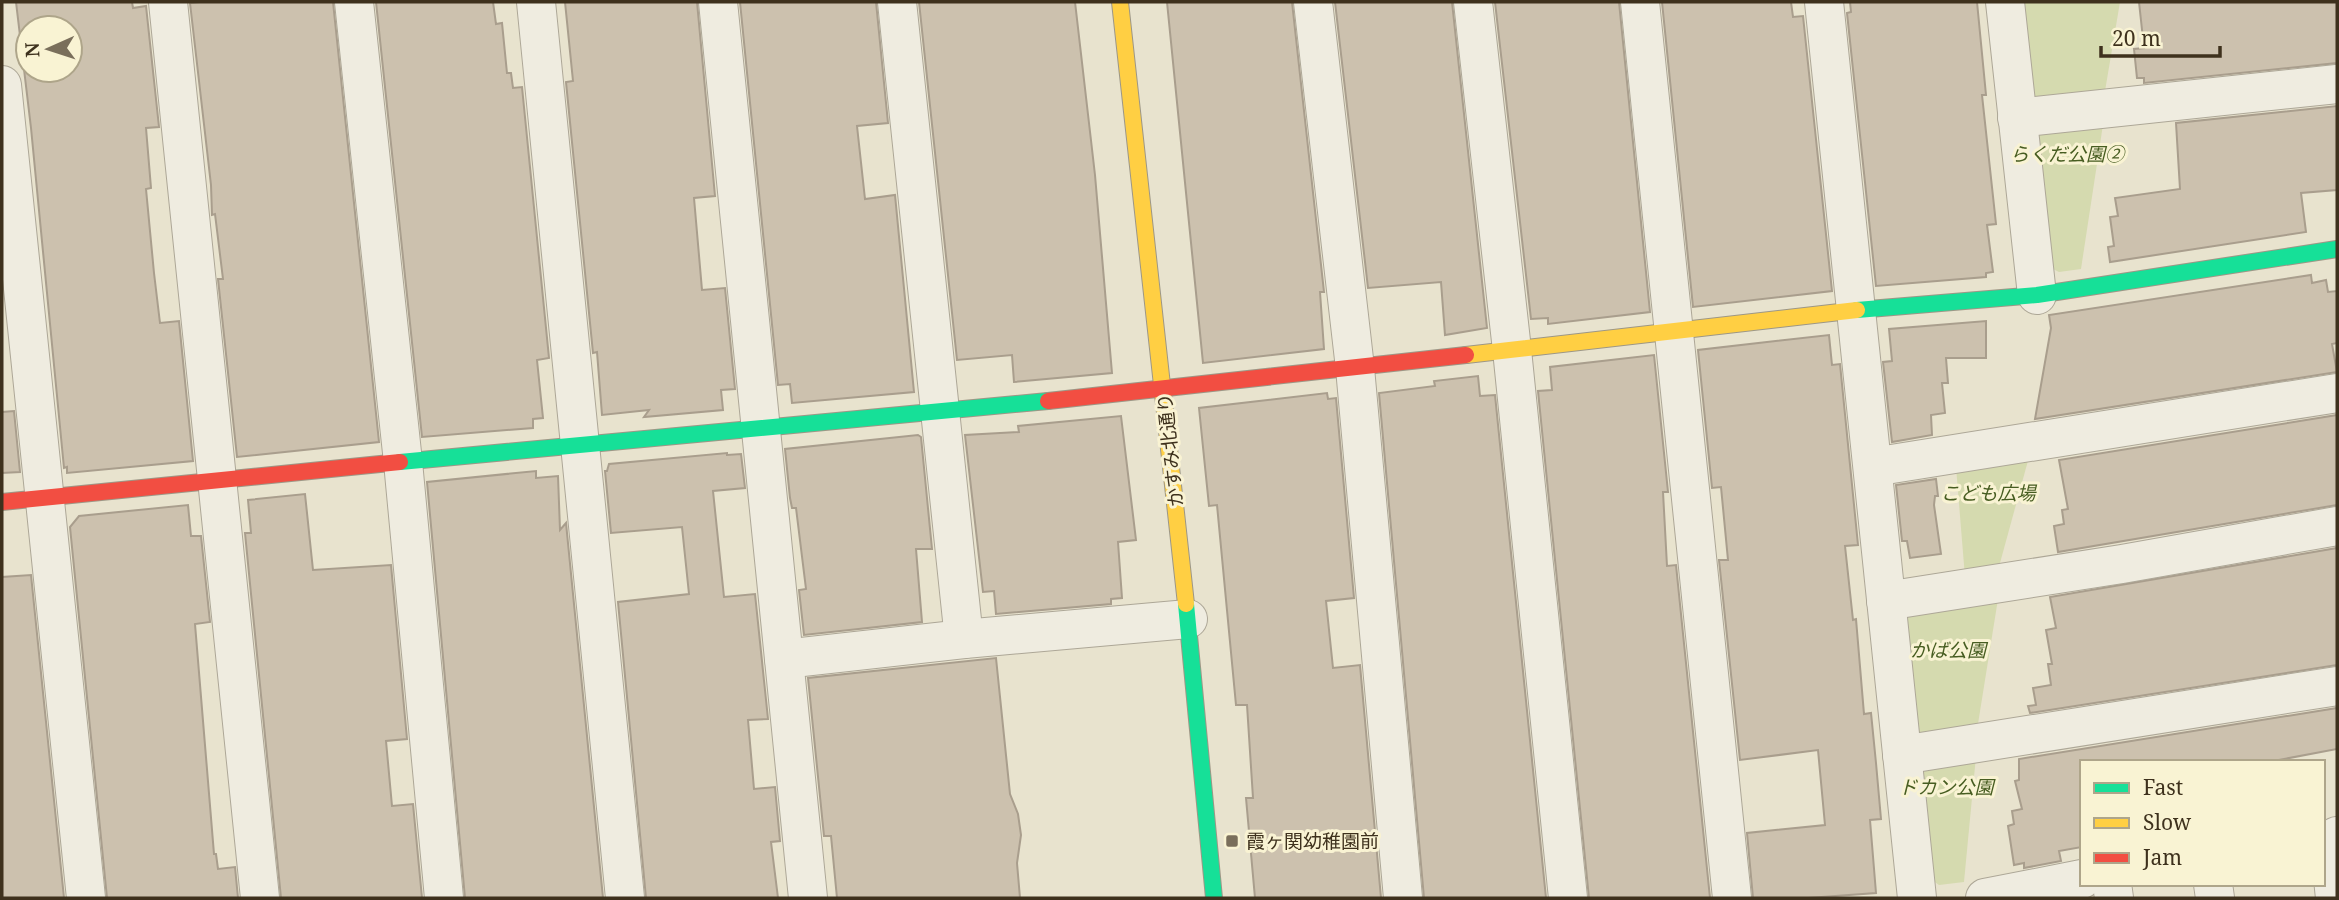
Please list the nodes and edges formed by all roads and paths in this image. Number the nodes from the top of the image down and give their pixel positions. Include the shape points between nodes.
1 (168, 2) edge
2 (354, 2) edge
3 (536, 2) edge
4 (718, 2) edge
5 (897, 2) edge
6 (1120, 2) edge
7 (1313, 2) edge
8 (1473, 2) edge
9 (1640, 2) edge
10 (1824, 2) edge
11 (2005, 2) edge
12 (2337, 84) edge
13 (2, 85) edge
14 (2017, 118) junction
15 (2337, 249) edge
16 (2036, 295) junction
17 (1856, 310) junction
18 (1674, 331) junction
19 (1512, 350) junction
20 (1355, 368) junction
21 (1163, 390) junction
22 (2337, 393) edge
23 (941, 412) junction
24 (760, 429) junction
25 (581, 447) junction
26 (403, 462) junction
27 (1873, 467) junction
28 (217, 482) junction
29 (45, 498) junction
30 (2, 502) edge
31 (2337, 526) edge
32 (1886, 601) junction
33 (1188, 619) junction
34 (964, 639) junction
35 (784, 659) junction
36 (2337, 686) edge
37 (1902, 755) junction
38 (2330, 839) edge
39 (2080, 879) edge
40 (86, 898) edge
41 (260, 898) edge
42 (444, 898) edge
43 (625, 898) edge
44 (808, 898) edge
45 (1214, 898) edge
46 (1403, 898) edge
47 (1568, 898) edge
48 (1731, 898) edge
49 (1917, 898) edge
50 (1986, 898) edge
51 (2335, 898) edge

1 - 28 street
2 - 26 street
3 - 25 street
4 - 24 street
5 - 23 street
6 - 21 street, かすみ北通り
7 - 20 street
8 - 19 street
9 - 18 street
10 - 17 street
11 - 14 street
12 - 14 street
13 - 29 street
14 - 16 street
15 - 16 street
16 - 17 street
17 - 18 street
17 - 27 street
18 - 19 street
18 - 48 street
19 - 20 street
19 - 47 street
20 - 21 street
20 - 46 street
21 - 23 street
21 - 33 street, かすみ北通り
22 - 27 street
23 - 24 street
23 - 34 street
24 - 25 street
24 - 35 street
25 - 26 street
25 - 43 street
26 - 28 street
26 - 42 street
27 - 32 street
28 - 29 street
28 - 41 street
29 - 30 street
29 - 40 street
31 - 32 street
32 - 37 street
33 - 34 street
33 - 45 street, かすみ北通り
34 - 35 street
35 - 44 street
36 - 37 street
37 - 49 street
38 - 51 street
39 - 50 street

